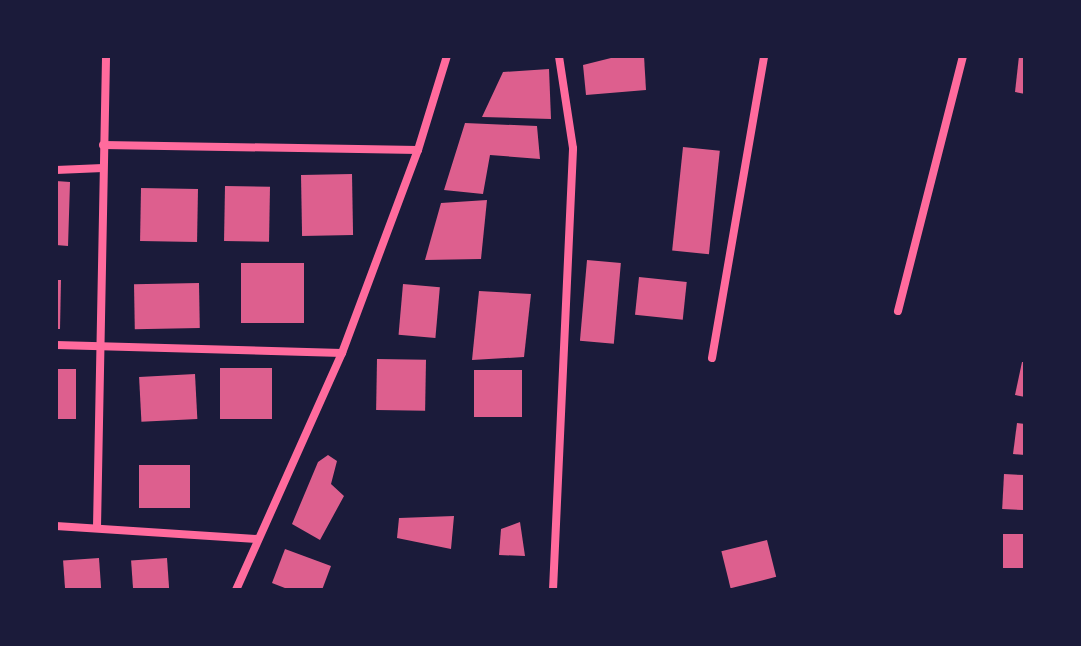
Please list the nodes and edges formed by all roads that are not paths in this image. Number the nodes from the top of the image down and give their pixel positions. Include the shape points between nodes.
1 (106, 56) edge
2 (447, 56) edge
3 (559, 56) edge
4 (764, 56) edge
5 (963, 56) edge
6 (103, 145) junction
7 (418, 150) junction
8 (103, 168) junction
9 (56, 170) edge
10 (898, 311) dead end
11 (103, 344) junction
12 (56, 345) edge
13 (342, 353) junction
14 (712, 358) dead end
15 (56, 526) edge
16 (97, 527) junction
17 (258, 539) junction
18 (236, 590) edge
19 (553, 590) edge

1 - 6 street
2 - 7 street
3 - 19 street via 573,148
4 - 14 street
5 - 10 street
6 - 7 street
6 - 8 street
7 - 13 street
8 - 9 street
8 - 11 street
11 - 12 street
11 - 13 street
11 - 16 street
13 - 17 street
15 - 16 street
16 - 17 street
17 - 18 street

